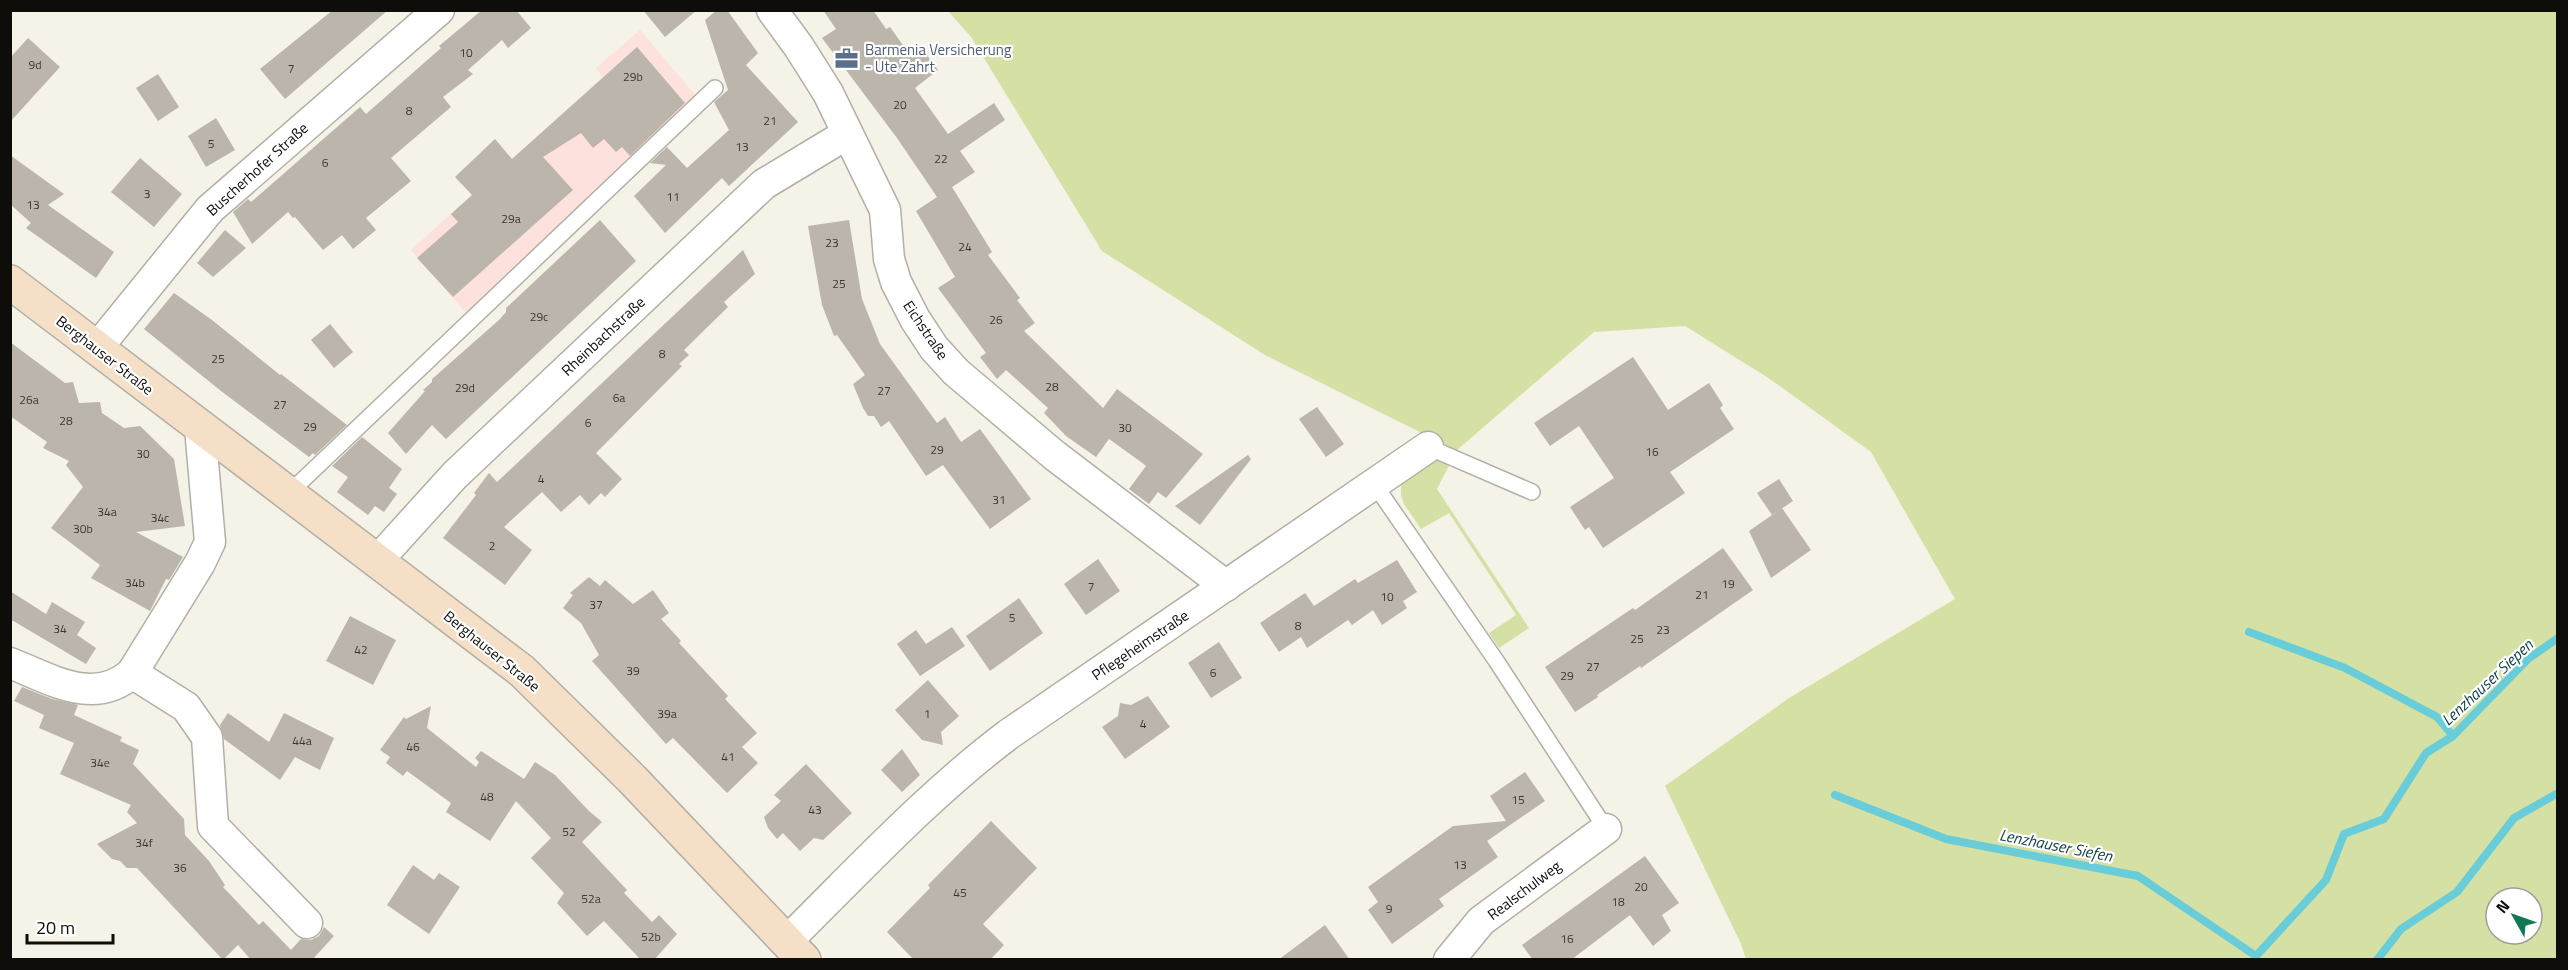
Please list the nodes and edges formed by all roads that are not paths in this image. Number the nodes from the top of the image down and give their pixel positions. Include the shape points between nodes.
1 (439, 10) edge
2 (772, 10) edge
3 (715, 88) dead end
4 (847, 134) junction
5 (10, 282) edge
6 (97, 348) junction
7 (200, 428) junction
8 (1428, 447) joint
9 (1375, 484) junction
10 (1532, 492) dead end
11 (288, 494) junction
12 (378, 561) junction
13 (1226, 586) junction
14 (10, 663) edge
15 (132, 673) junction
16 (1606, 829) joint
17 (307, 923) dead end
18 (796, 950) edge
19 (1449, 960) edge

1 - 6 street, Buscherhofer Straße via 210,208
2 - 4 street, Eichstraße via 828,93
3 - 11 lane
4 - 12 street, Rheinbachstraße via 764,184 455,475
4 - 13 street, Eichstraße via 885,210 889,259 896,282 934,348 956,372 1054,455
5 - 6 street, Berghauser Straße
6 - 7 street, Berghauser Straße
7 - 11 street, Berghauser Straße
7 - 15 street via 210,542
8 - 9 street, Pflegeheimstraße
8 - 10 lane, Pflegeheimstraße
9 - 13 street, Pflegeheimstraße
9 - 16 lane
11 - 12 street, Berghauser Straße
12 - 18 street, Berghauser Straße via 522,671
13 - 18 street, Pflegeheimstraße via 966,767 936,793
14 - 15 street via 76,688 110,688
15 - 17 street via 186,707 207,737 213,826
16 - 19 street, Realschulweg via 1481,921

